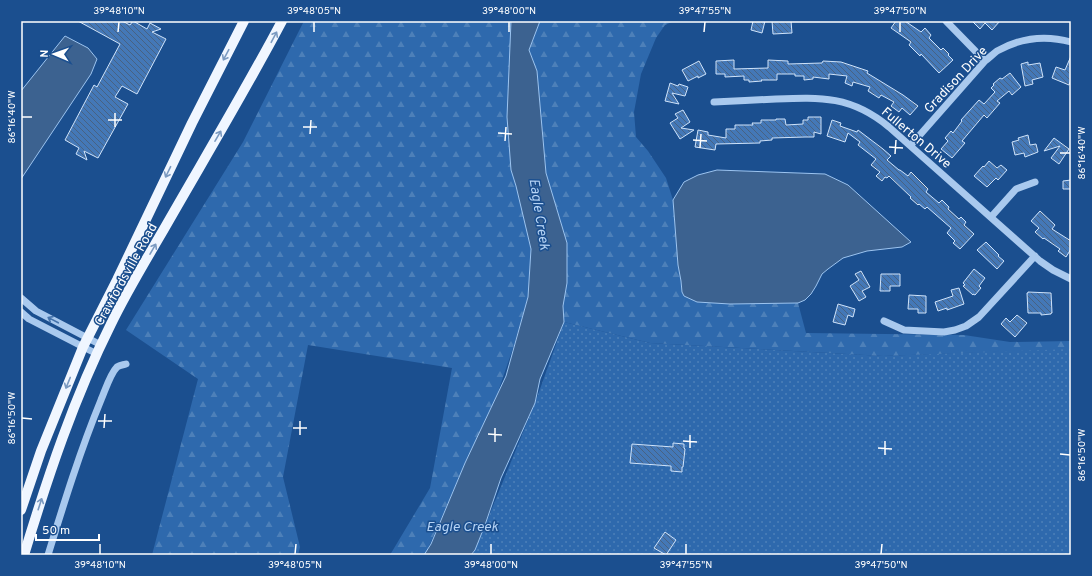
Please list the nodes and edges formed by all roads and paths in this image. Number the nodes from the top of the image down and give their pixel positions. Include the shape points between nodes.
1 (244, 21) edge
2 (282, 21) edge
3 (946, 21) edge
4 (1071, 42) edge
5 (985, 61) junction
6 (714, 102) dead end
7 (911, 145) junction
8 (1035, 182) dead end
9 (990, 217) junction
10 (1035, 256) junction
11 (1071, 278) edge
12 (21, 298) edge
13 (21, 312) edge
14 (884, 321) dead end
15 (85, 342) junction
16 (99, 350) junction
17 (126, 364) dead end
18 (21, 510) edge
19 (24, 555) edge
20 (48, 555) edge

1 -> 15 main road, Crawfordsville Road
16 -> 2 main road, Crawfordsville Road via 130,287
3 - 5 street
4 - 5 street, Gradison Drive via 1053,38 1029,39 1004,48
5 - 7 street, Gradison Drive
6 - 7 street, Fullerton Drive via 811,98 838,101 877,117
7 - 9 street, Fullerton Drive
8 - 9 street via 1016,189
9 - 10 street, Fullerton Drive
10 - 11 street, Fullerton Drive via 1054,270
10 - 14 street via 979,317 966,326 944,332 904,330
15 -> 12 street via 36,311
13 - 15 street via 29,319
15 - 16 street
15 - 16 street
15 -> 18 main road, Crawfordsville Road via 41,451
19 -> 16 main road, Crawfordsville Road via 65,428
17 - 20 street via 118,366 114,372 86,438

